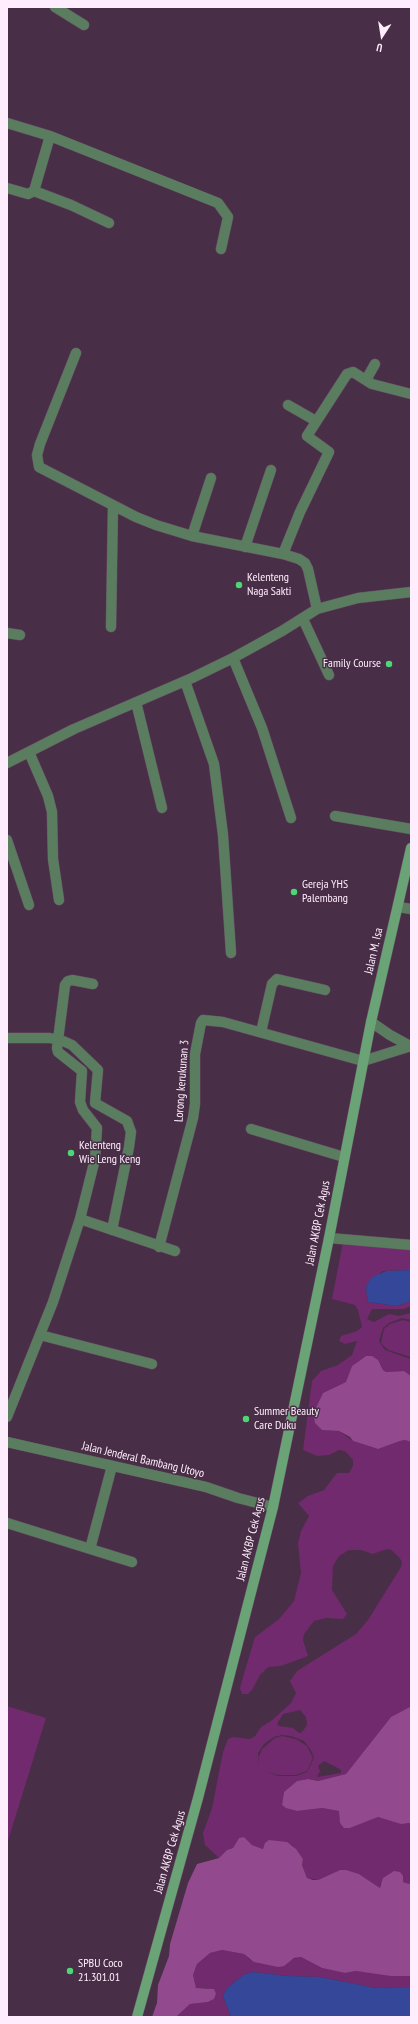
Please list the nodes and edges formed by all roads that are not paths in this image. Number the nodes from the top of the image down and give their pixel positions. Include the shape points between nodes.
1 (55, 7) edge
2 (84, 25) dead end
3 (7, 123) edge
4 (50, 136) junction
5 (7, 188) edge
6 (34, 191) junction
7 (109, 223) dead end
8 (221, 249) dead end
9 (76, 353) dead end
10 (375, 364) dead end
11 (366, 380) junction
12 (411, 394) edge
13 (288, 404) dead end
14 (316, 421) junction
15 (271, 470) dead end
16 (211, 478) dead end
17 (113, 504) junction
18 (192, 536) junction
19 (245, 547) junction
20 (283, 554) junction
21 (411, 592) edge
22 (317, 608) junction
23 (303, 619) junction
24 (111, 628) dead end
25 (7, 633) edge
26 (20, 635) dead end
27 (233, 658) junction
28 (329, 675) dead end
29 (185, 681) junction
30 (136, 702) junction
31 (29, 752) junction
32 (7, 763) edge
33 (162, 808) dead end
34 (335, 816) dead end
35 (291, 818) dead end
36 (411, 829) edge
37 (7, 840) edge
38 (411, 848) edge
39 (59, 900) dead end
40 (29, 905) dead end
41 (398, 907) junction
42 (411, 909) edge
43 (231, 953) dead end
44 (93, 984) dead end
45 (325, 990) dead end
46 (371, 1022) junction
47 (261, 1032) junction
48 (7, 1038) edge
49 (59, 1040) junction
50 (410, 1046) edge
51 (363, 1061) junction
52 (251, 1129) dead end
53 (344, 1157) junction
54 (80, 1219) junction
55 (112, 1230) junction
56 (329, 1238) junction
57 (411, 1245) edge
58 (159, 1247) junction
59 (175, 1251) dead end
60 (40, 1335) junction
61 (152, 1364) dead end
62 (7, 1417) edge
63 (7, 1442) edge
64 (112, 1466) junction
65 (273, 1507) junction
66 (7, 1523) edge
67 (90, 1549) junction
68 (132, 1562) dead end
69 (137, 2017) edge

1 - 2 street
3 - 4 street
4 - 6 street
4 - 8 street via 218,203 228,217
5 - 6 street via 28,194
6 - 7 street via 72,205
9 - 17 street via 40,444 37,463 39,467
10 - 11 street
11 - 12 street via 374,385
11 - 14 street via 353,372 348,372
13 - 14 street
14 - 20 street via 306,436 329,451 329,454 300,512
15 - 19 street
16 - 18 street
17 - 18 street via 136,517
17 - 24 street
18 - 19 street
19 - 20 street
20 - 22 street via 305,563
21 - 22 street via 358,598
22 - 23 street
23 - 27 street
23 - 28 street
25 - 26 street
27 - 29 street
27 - 35 street via 262,728
29 - 30 street
29 - 43 street via 214,764 223,835
30 - 31 street
30 - 33 street
31 - 32 street
31 - 39 street via 52,812
34 - 36 street
37 - 40 street
38 - 41 main road, Jalan M. Isa
41 - 42 street
41 - 46 main road, Jalan M. Isa
44 - 49 street via 72,980 65,985
45 - 47 street via 277,979 272,984
46 - 50 street
46 - 51 main road, Jalan M. Isa
47 - 51 street, Lorong kerukunan 3
47 - 58 street, Lorong kerukunan 3 via 207,1019 201,1023 195,1054 194,1118
48 - 49 street
49 - 54 street via 58,1052 82,1071 80,1102 97,1128 95,1159
49 - 55 street via 72,1045 96,1067 98,1070 95,1103 127,1121 131,1132
50 - 51 street
51 - 53 main road, Jalan AKBP Cek Agus
52 - 53 street
53 - 56 main road, Jalan AKBP Cek Agus
54 - 55 street
54 - 60 street
55 - 58 street
56 - 57 street
56 - 65 main road, Jalan AKBP Cek Agus
58 - 59 street
60 - 61 street
60 - 62 street
63 - 64 street, Jalan Jenderal Bambang Utoyo
64 - 65 street, Jalan Jenderal Bambang Utoyo via 206,1487
64 - 67 street
65 - 69 main road, Jalan AKBP Cek Agus via 198,1798
66 - 67 street
67 - 68 street

